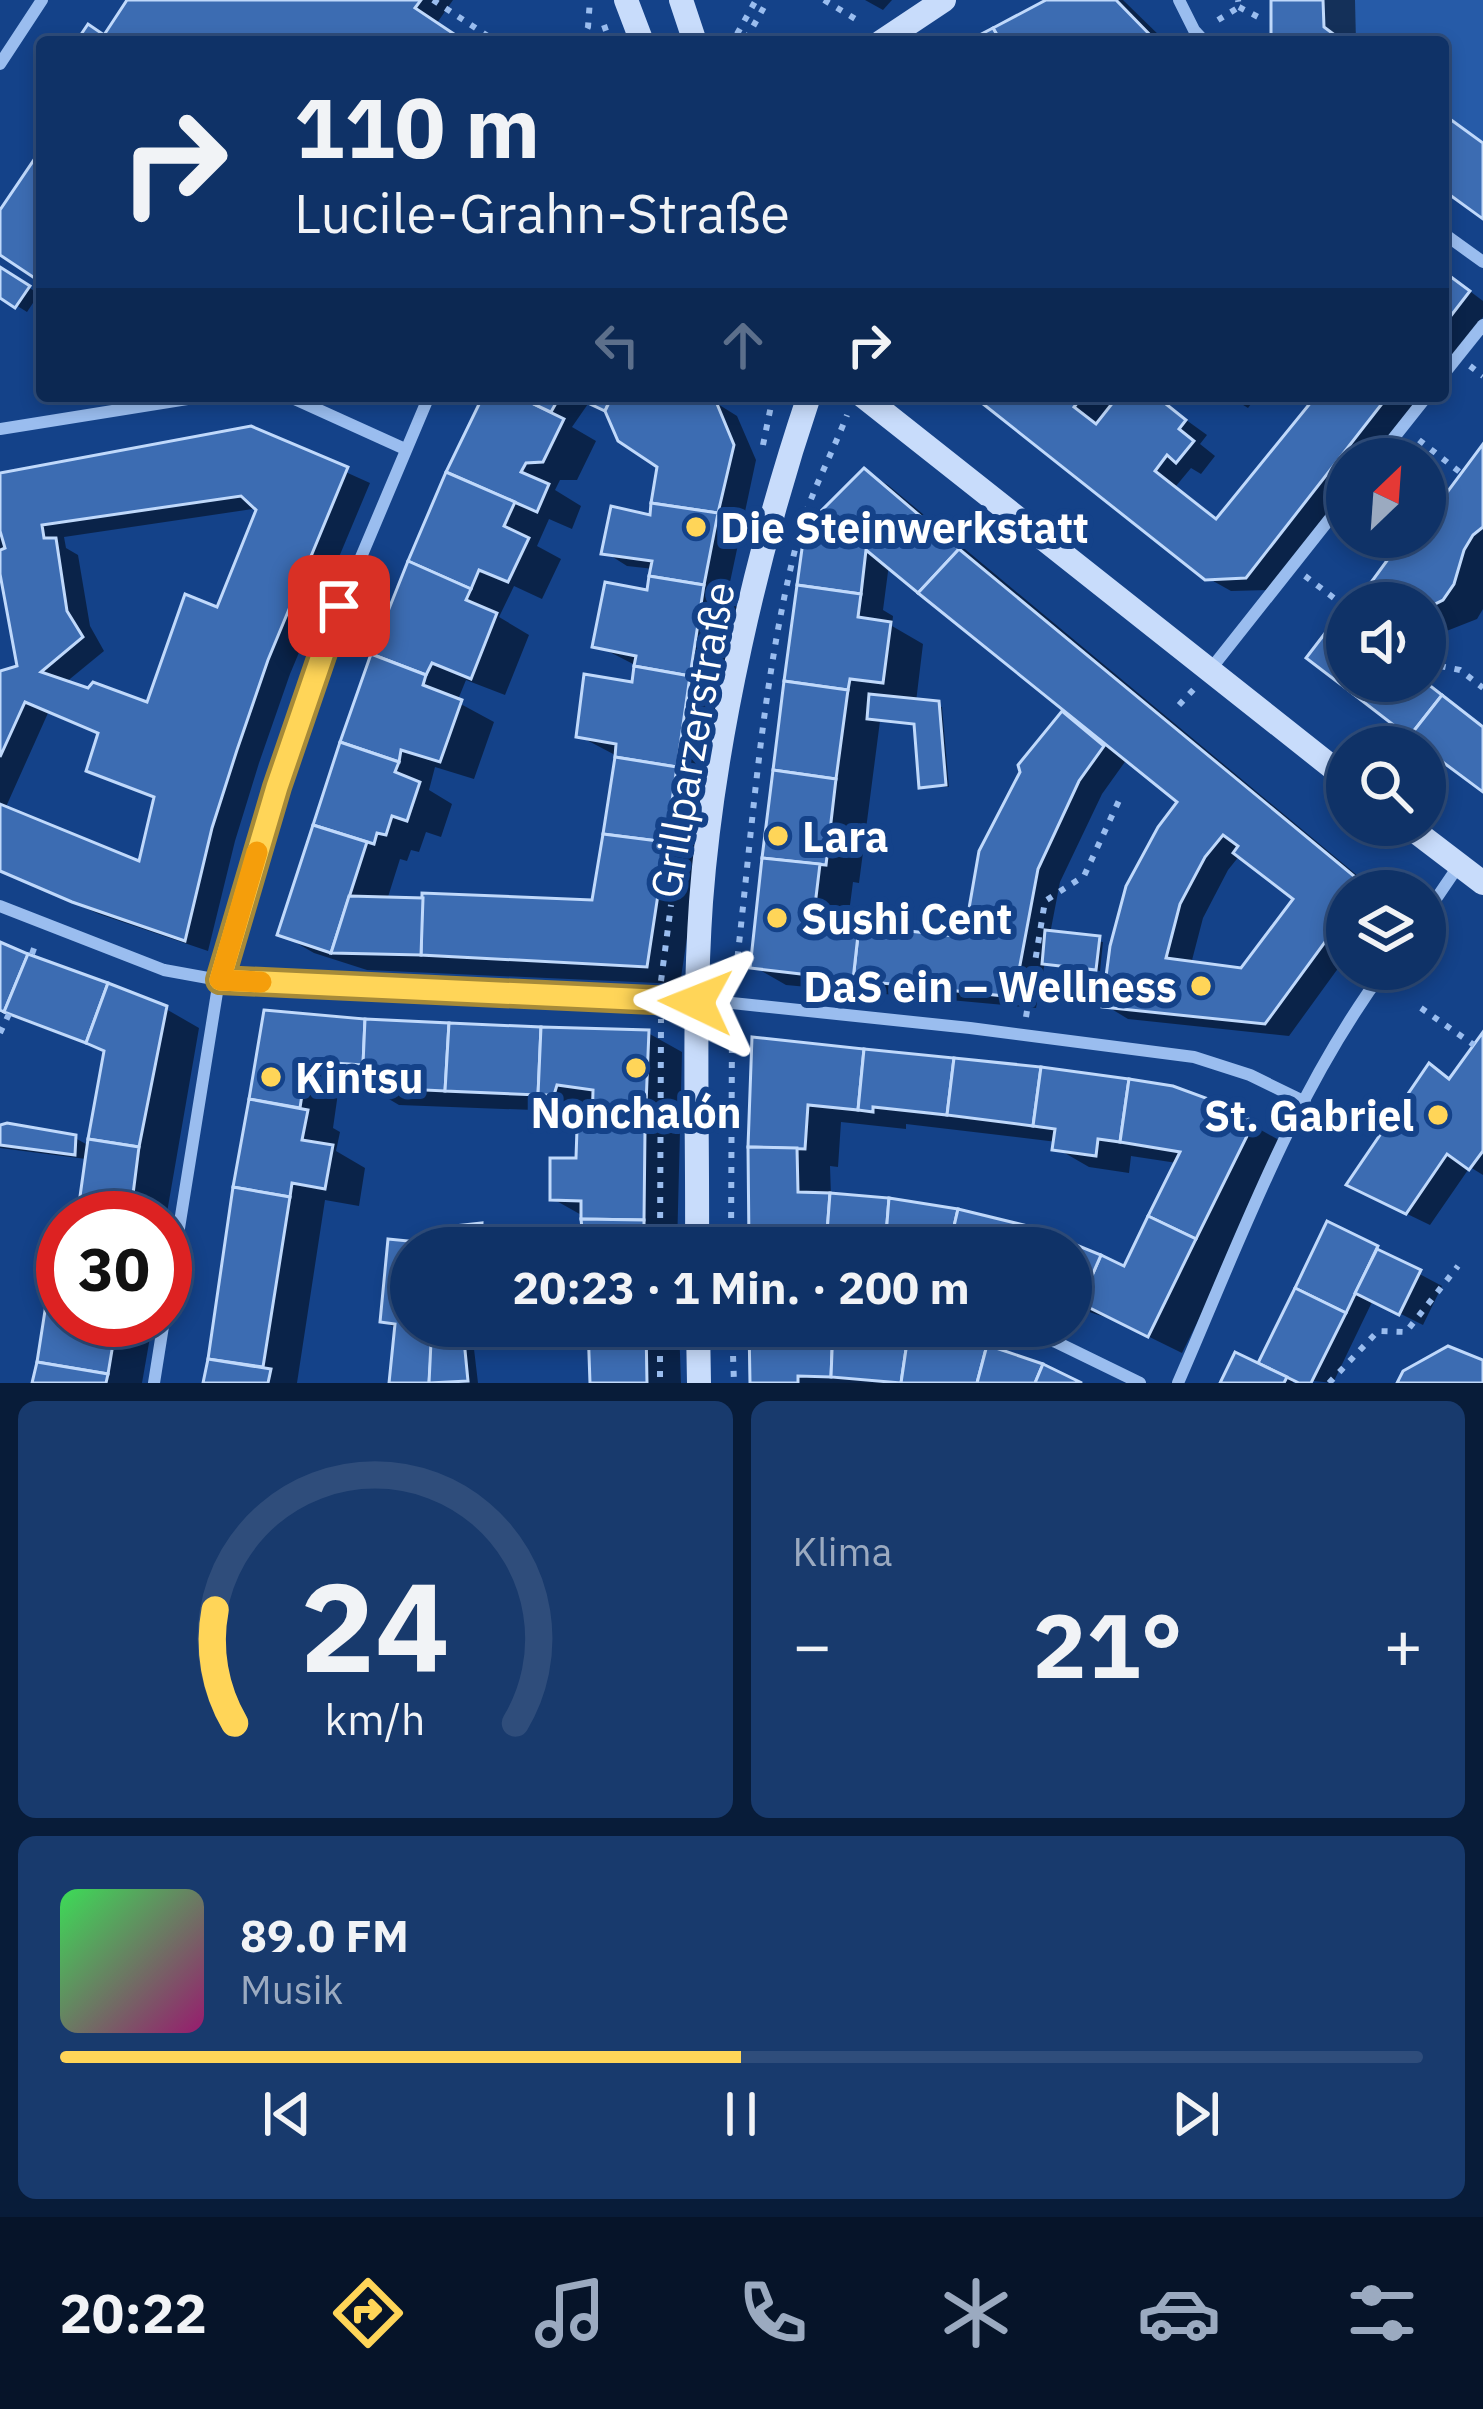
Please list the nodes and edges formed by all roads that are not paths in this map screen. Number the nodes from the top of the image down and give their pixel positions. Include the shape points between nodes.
1 (42, 0) edge
2 (626, 0) edge
3 (681, 0) edge
4 (944, 0) edge
5 (1179, 0) edge
6 (640, 36) edge
7 (693, 36) edge
8 (890, 36) edge
9 (1200, 36) edge
10 (0, 64) edge
11 (1449, 236) edge
12 (1483, 262) edge
13 (1483, 325) edge
14 (1449, 368) edge
15 (169, 402) edge
16 (301, 402) edge
17 (426, 402) edge
18 (807, 402) edge
19 (870, 402) edge
20 (1422, 402) edge
21 (0, 429) edge
22 (1393, 438) edge
23 (405, 449) junction
24 (1326, 523) edge
25 (1208, 672) junction
26 (1326, 763) edge
27 (1435, 846) edge
28 (1459, 865) junction
29 (1483, 883) edge
30 (1446, 884) edge
31 (0, 906) edge
32 (220, 980) junction
33 (1370, 990) edge
34 (696, 1002) junction
35 (1305, 1102) junction
36 (186, 1191) edge
37 (697, 1227) edge
38 (160, 1347) edge
39 (698, 1347) edge
40 (1066, 1347) edge
41 (154, 1383) edge
42 (699, 1383) edge
43 (1140, 1383) edge
44 (1178, 1383) edge

1 - 10 street
2 - 6 main road
3 - 7 main road
4 - 8 main road
5 - 9 street
11 - 12 street
13 - 14 street
15 - 21 street
16 - 23 street
17 - 23 street
18 - 34 main road, Grillparzerstraße via 730,708 702,897
19 - 25 main road
20 - 22 street
23 - 32 street via 307,694
24 - 25 street
25 - 26 main road
27 - 28 main road
28 - 29 main road
28 - 30 street
31 - 32 street via 164,970
32 - 34 street
32 - 36 street
33 - 35 street
34 - 35 street via 1194,1058
34 - 37 main road, Grillparzerstraße
35 - 44 street
38 - 41 street
39 - 42 main road
40 - 43 street

